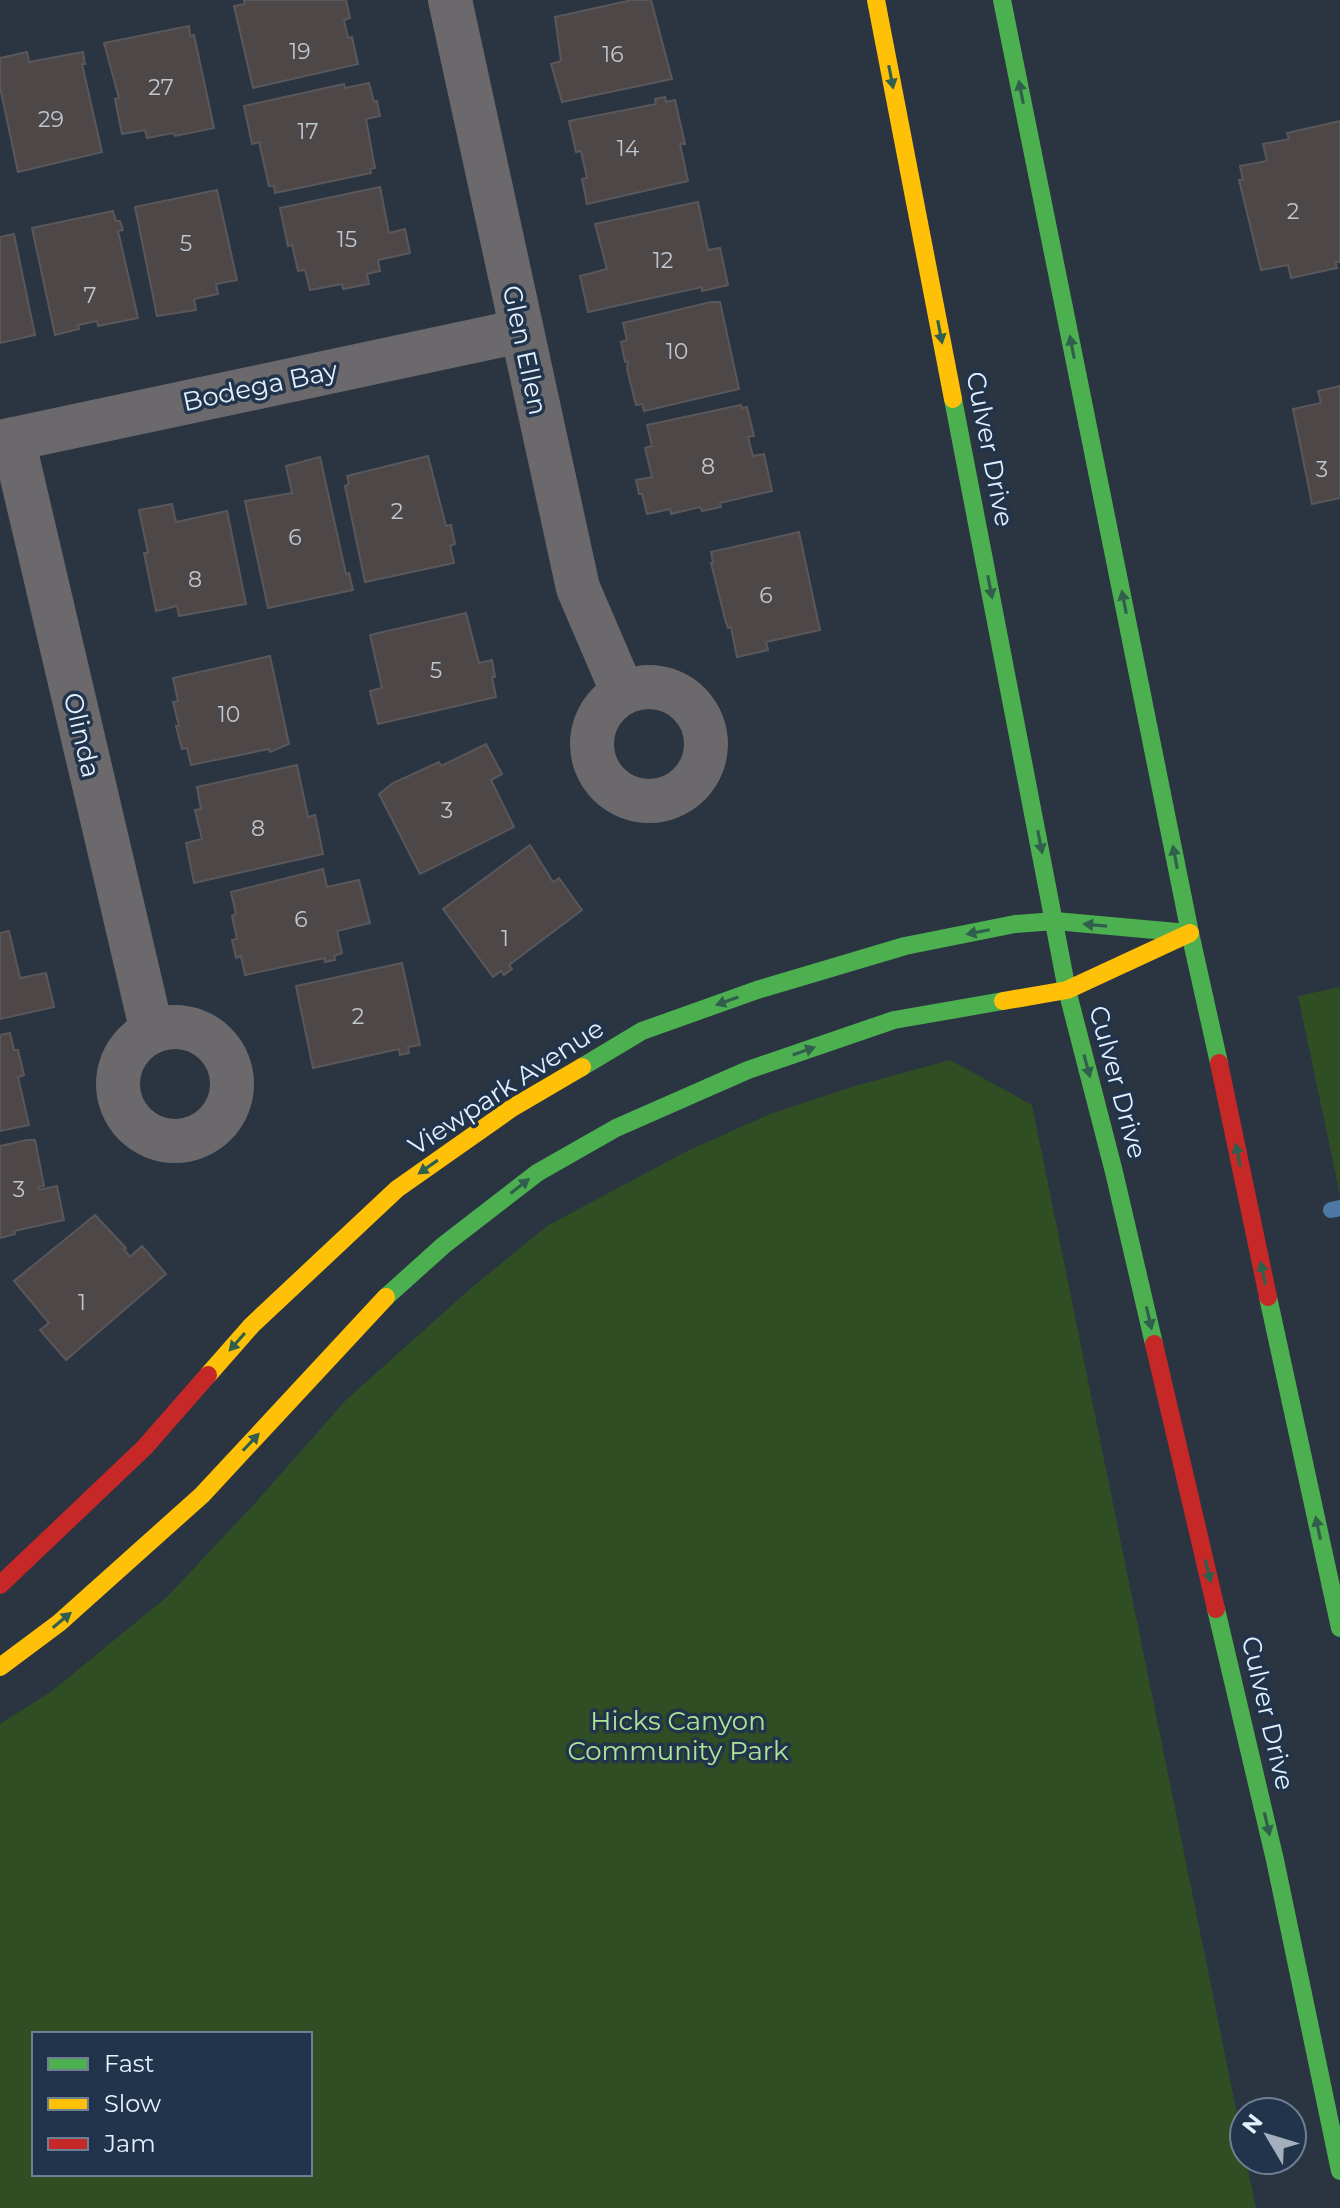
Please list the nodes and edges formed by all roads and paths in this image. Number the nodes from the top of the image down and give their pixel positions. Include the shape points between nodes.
1 (450, 0) edge
2 (876, 0) edge
3 (1002, 0) edge
4 (521, 331) junction
5 (6, 440) edge
6 (623, 693) dead end
7 (1055, 921) junction
8 (1190, 933) junction
9 (1067, 990) junction
10 (152, 1032) dead end
11 (0, 1585) edge
12 (1340, 1628) edge
13 (0, 1667) edge
14 (1340, 2171) edge

1 - 4 street, Glen Ellen
2 -> 7 main road, Culver Drive
8 -> 3 main road
4 - 5 street, Bodega Bay
4 - 6 street, Glen Ellen via 578,588
5 - 10 street, Olinda
8 -> 7 main road, Viewpark Avenue
7 - 9 main road, Culver Drive
7 -> 11 main road, Viewpark Avenue via 905,946 757,990 642,1031 561,1077 397,1189 252,1325 145,1447
8 - 9 main road
12 -> 8 main road
13 -> 9 main road via 59,1623 202,1495 378,1305 445,1244 537,1173 616,1128 748,1070 894,1020
9 -> 14 main road, Culver Drive via 1268,1830

